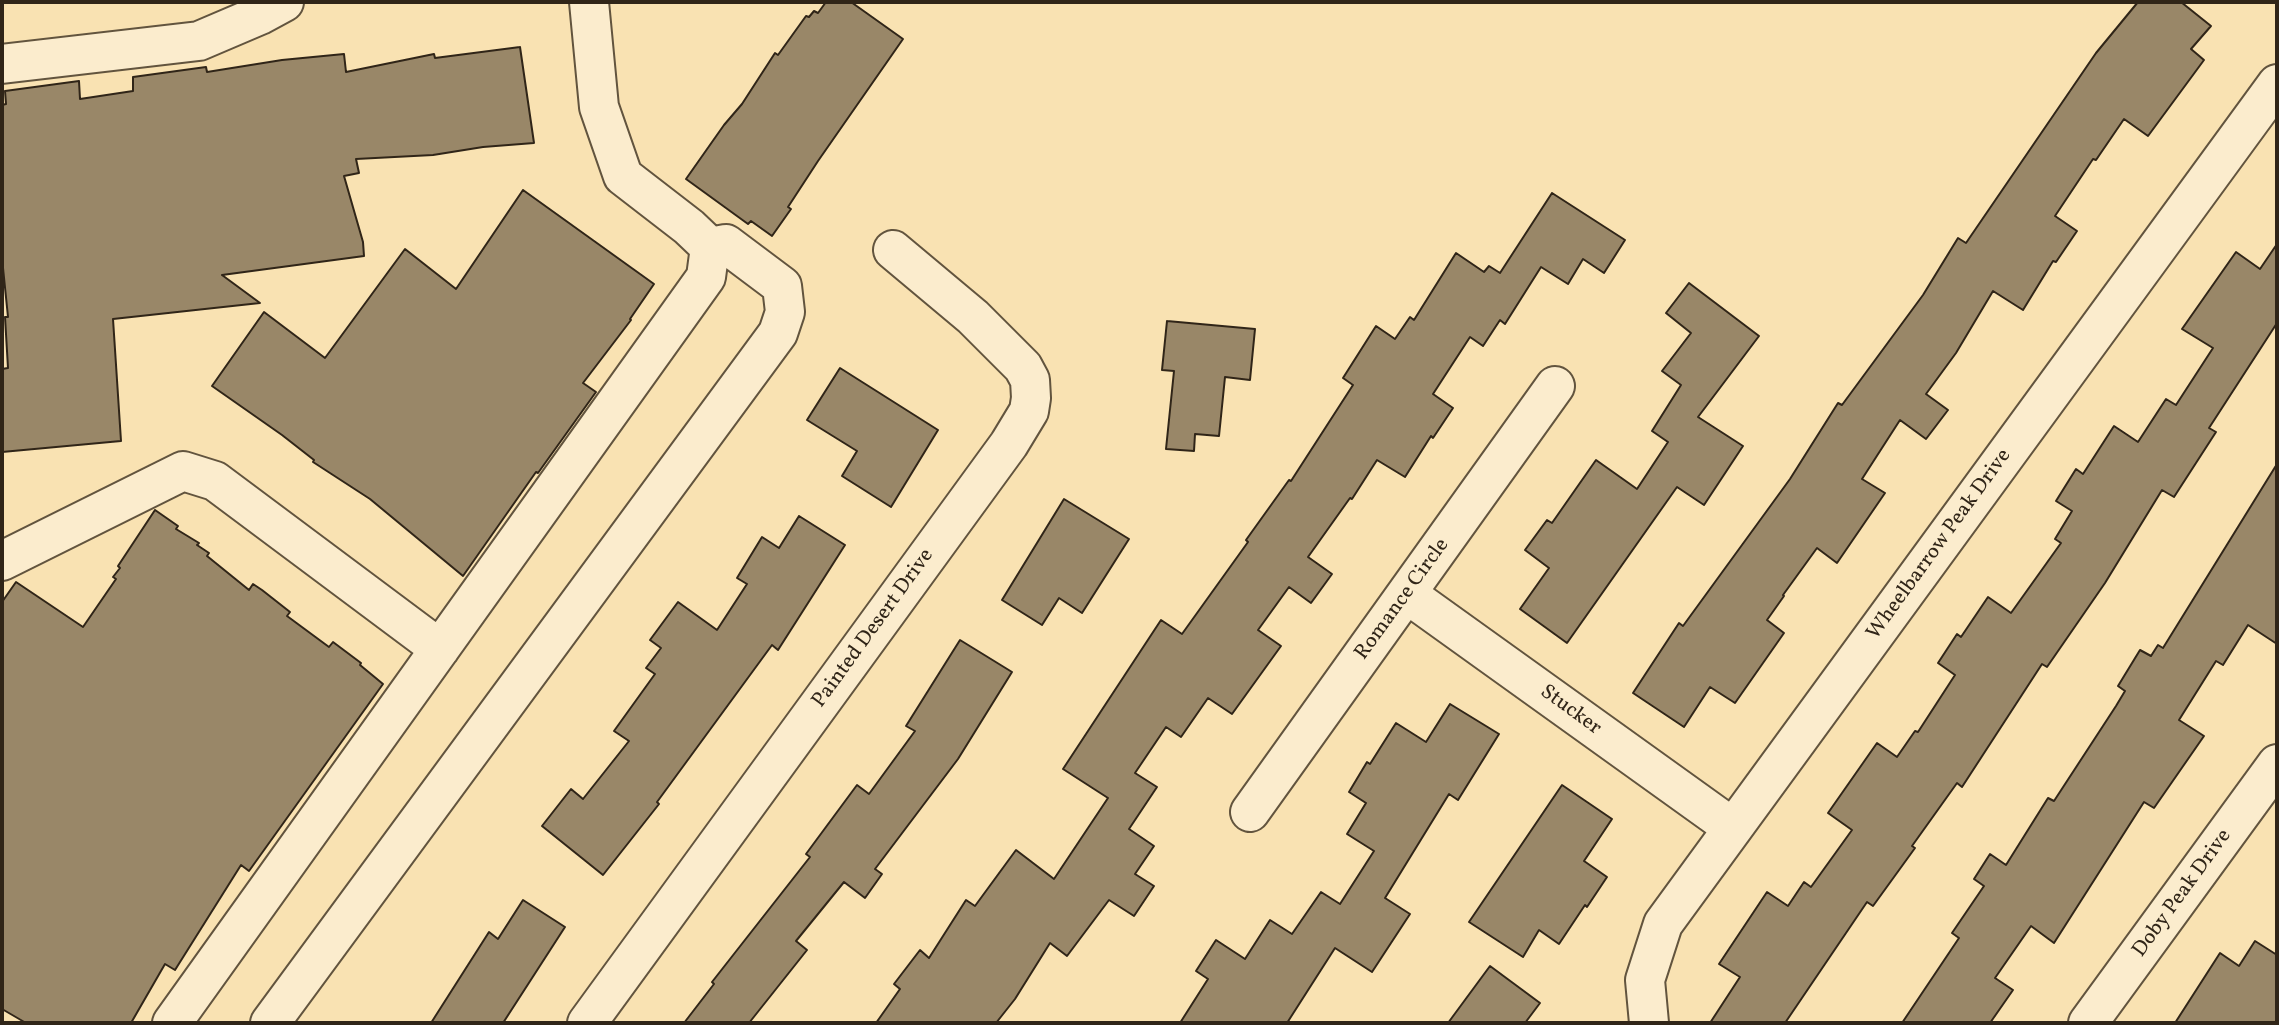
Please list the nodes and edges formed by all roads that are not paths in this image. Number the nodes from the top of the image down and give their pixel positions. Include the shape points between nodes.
1 (284, 2) edge
2 (589, 2) edge
3 (2, 64) edge
4 (2277, 84) edge
5 (710, 247) junction
6 (893, 250) dead end
7 (1555, 386) dead end
8 (2, 562) edge
9 (1407, 594) junction
10 (440, 649) junction
11 (2277, 764) edge
12 (1251, 812) dead end
13 (1732, 828) junction
14 (172, 1023) edge
15 (270, 1023) edge
16 (587, 1023) edge
17 (1649, 1023) edge
18 (2088, 1023) edge

1 - 3 street via 199,41
2 - 5 street via 599,107 623,176
4 - 13 street, Wheelbarrow Peak Drive
5 - 10 street via 706,277
5 - 15 street via 726,244 782,286 785,312 778,333
6 - 16 street, Painted Desert Drive via 1024,367 1031,398 1024,422
7 - 9 street, Romance Circle
8 - 10 street via 183,471 215,481
9 - 12 street, Romance Circle
9 - 13 street, Stucker
10 - 14 street
11 - 18 street, Doby Peak Drive
13 - 17 street, Wheelbarrow Peak Drive via 1663,924 1645,980

